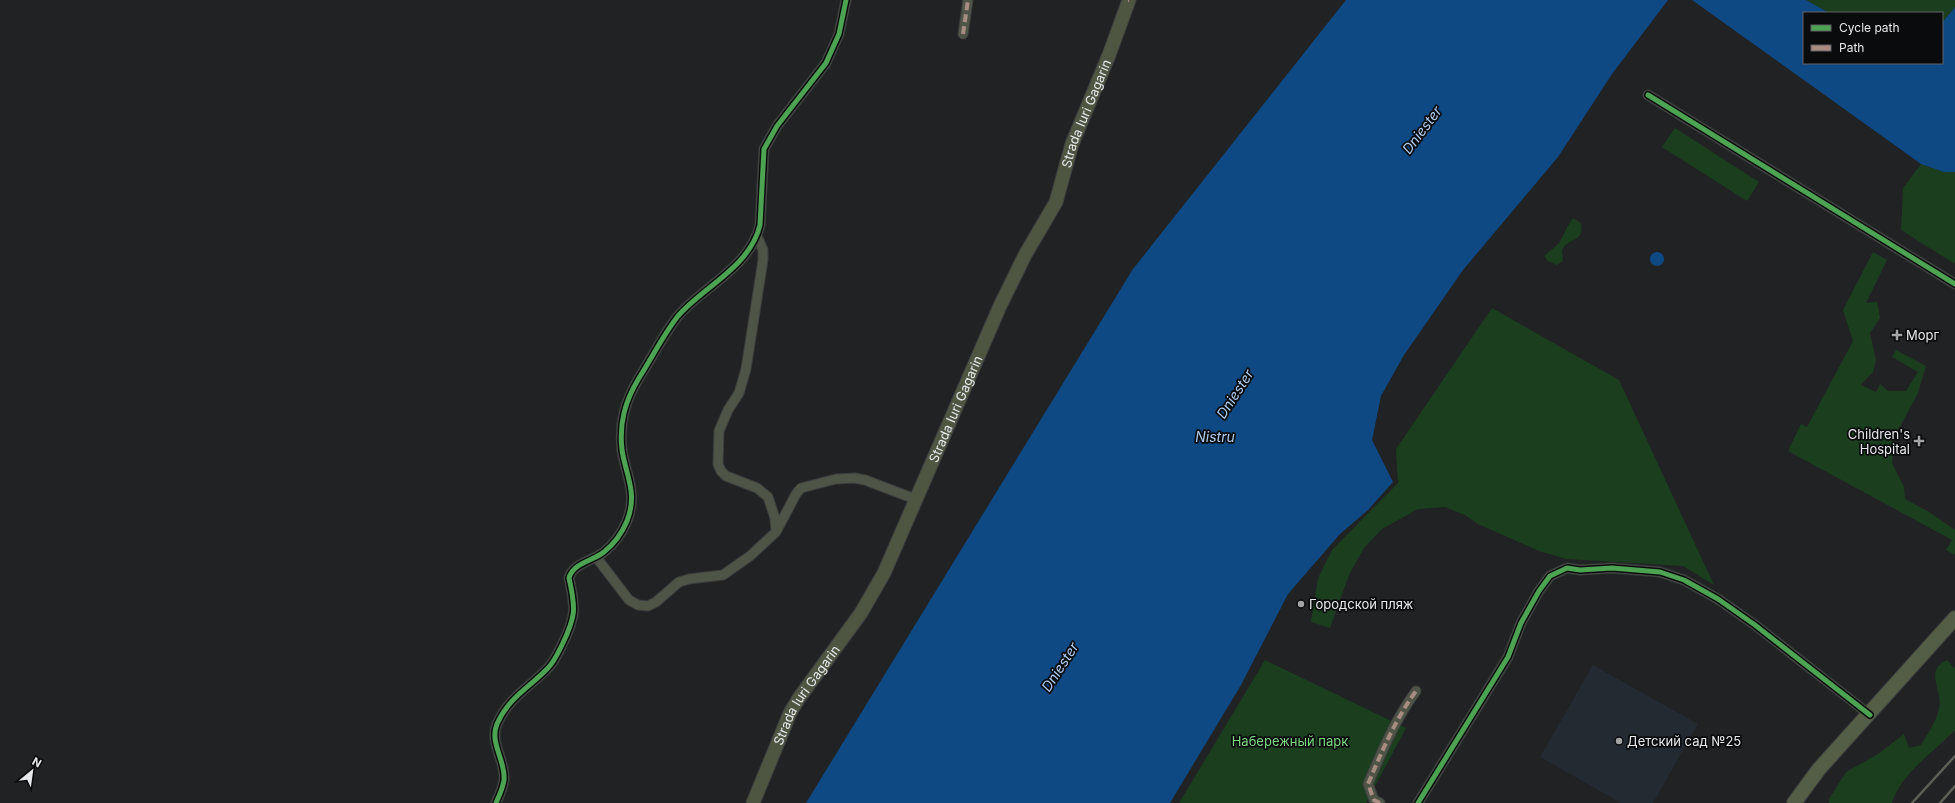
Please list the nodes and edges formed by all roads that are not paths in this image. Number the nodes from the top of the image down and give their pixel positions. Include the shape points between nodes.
1 (846, 0) edge
2 (968, 0) edge
3 (1129, 0) edge
4 (963, 34) dead end
5 (1648, 95) dead end
6 (758, 236) junction
7 (1955, 284) edge
8 (915, 499) junction
9 (776, 532) junction
10 (596, 557) junction
11 (1955, 618) edge
12 (1416, 691) dead end
13 (1870, 715) junction
14 (496, 803) edge
15 (753, 803) edge
16 (1380, 803) edge
17 (1418, 803) edge
18 (1794, 803) edge

1 - 6 street via 839,34 823,68 768,139 764,149
2 - 4 street
3 - 8 main road, Strada Iuri Gagarin via 1072,144 1056,202 1000,306
5 - 7 street
6 - 9 street via 763,250 763,260 748,363 739,393 718,431 718,464 726,476 758,488 768,497 775,518
6 - 10 street via 729,272 678,317 630,394 621,427 622,451 632,494 630,512 618,537
8 - 9 street via 865,480 844,477 798,491
8 - 15 main road, Strada Iuri Gagarin via 869,601 790,713
9 - 10 street via 750,556 723,575 679,582 648,606 638,605 629,600
10 - 14 street via 573,569 570,574 574,613 570,630 549,668 509,704 496,726 495,740 503,766 504,780
11 - 13 main road
12 - 16 street via 1391,732 1368,784 1374,800
13 - 17 street via 1756,625 1684,580 1660,572 1567,568 1550,576 1539,591 1521,623 1508,657
13 - 18 main road via 1819,769

